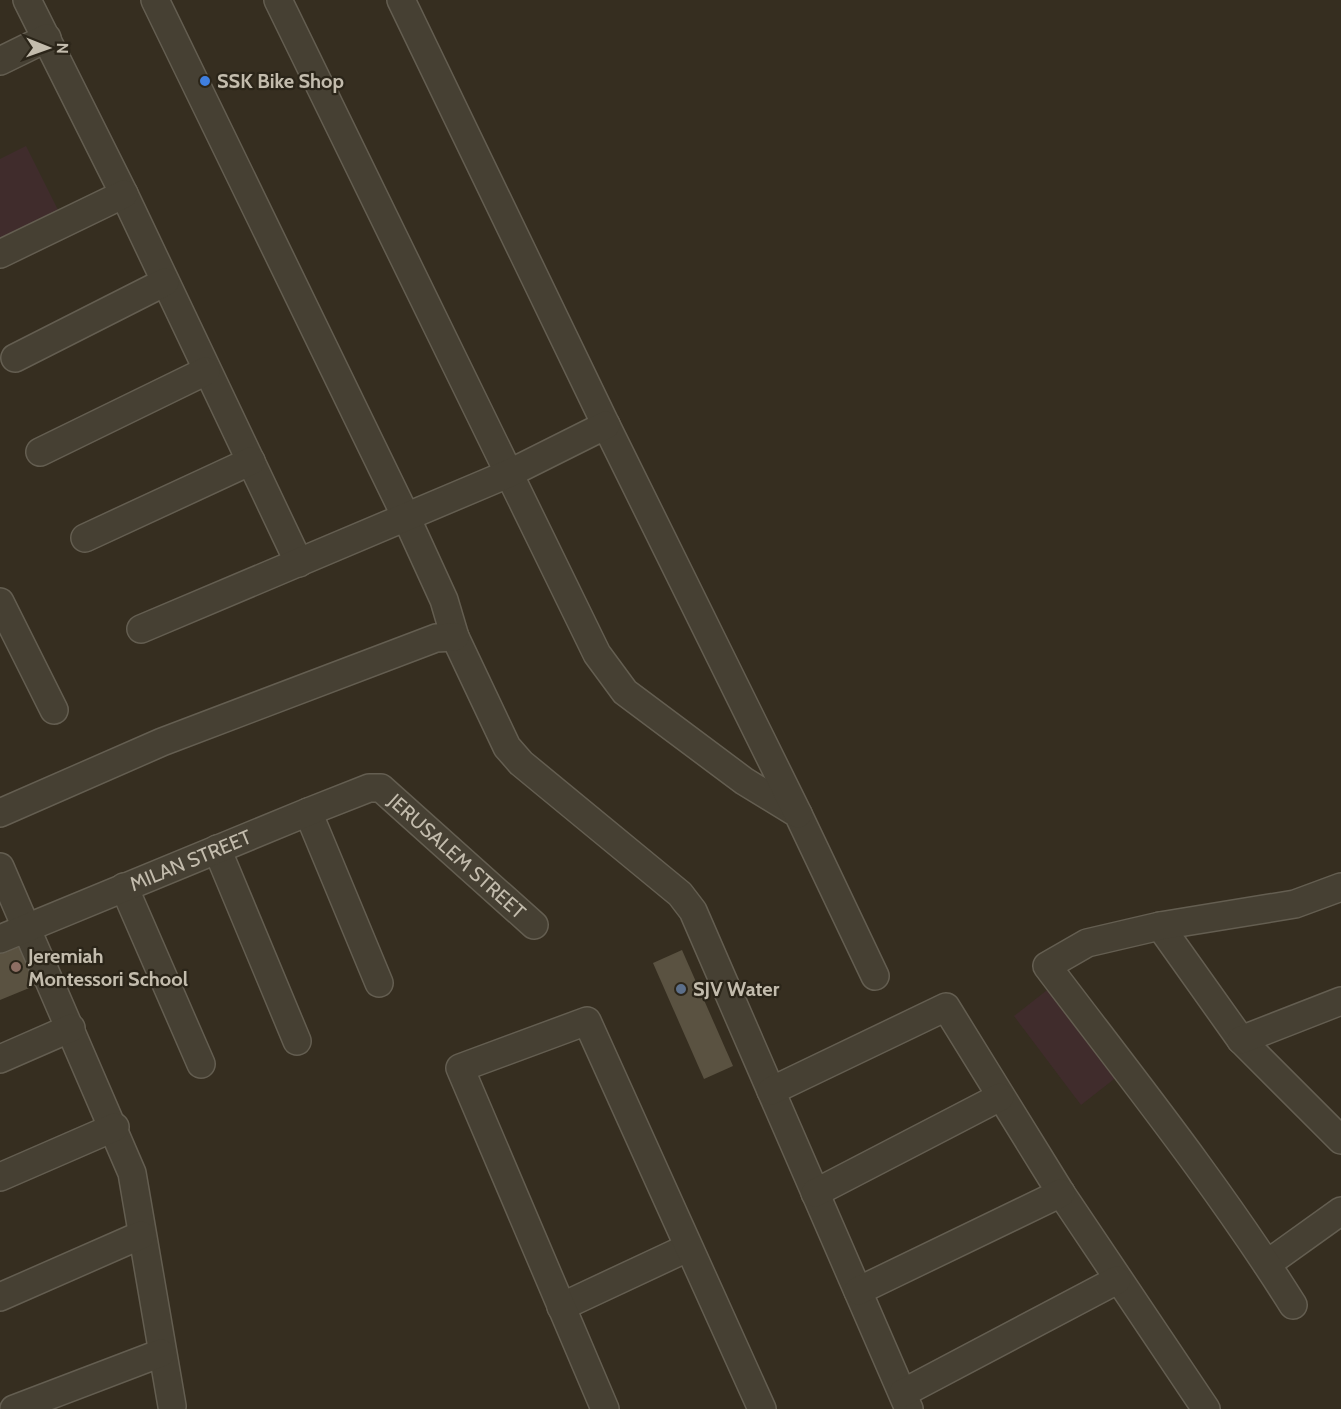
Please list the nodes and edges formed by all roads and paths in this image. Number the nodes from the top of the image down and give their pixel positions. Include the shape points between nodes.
1 (27, 0) edge
2 (155, 0) edge
3 (278, 0) edge
4 (401, 0) edge
5 (47, 38) junction
6 (0, 61) edge
7 (124, 194) junction
8 (0, 254) edge
9 (165, 282) junction
10 (15, 358) dead end
11 (206, 371) junction
12 (606, 425) junction
13 (40, 452) dead end
14 (251, 461) junction
15 (510, 473) junction
16 (407, 519) junction
17 (85, 538) dead end
18 (299, 563) junction
19 (0, 602) edge
20 (141, 629) dead end
21 (455, 637) junction
22 (54, 710) dead end
23 (381, 788) joint
24 (308, 812) junction
25 (0, 813) edge
26 (798, 814) junction
27 (217, 849) junction
28 (0, 867) edge
29 (124, 887) junction
30 (1341, 887) edge
31 (534, 925) dead end
32 (1160, 926) junction
33 (27, 927) junction
34 (0, 939) edge
35 (875, 976) dead end
36 (379, 983) dead end
37 (1341, 1001) edge
38 (71, 1028) junction
39 (1241, 1040) junction
40 (297, 1041) dead end
41 (0, 1059) edge
42 (201, 1064) dead end
43 (771, 1091) junction
44 (1000, 1097) junction
45 (115, 1127) junction
46 (1341, 1140) edge
47 (0, 1177) edge
48 (815, 1193) junction
49 (1061, 1193) junction
50 (1341, 1211) edge
51 (141, 1235) junction
52 (687, 1248) junction
53 (1267, 1264) junction
54 (1118, 1280) junction
55 (858, 1291) junction
56 (0, 1297) edge
57 (1293, 1305) dead end
58 (561, 1307) junction
59 (161, 1353) junction
60 (906, 1401) edge
61 (172, 1406) dead end
62 (14, 1409) edge
63 (605, 1409) edge
64 (762, 1409) edge
65 (1206, 1409) edge

1 - 5 street
2 - 16 street
3 - 15 street
4 - 12 street
5 - 6 street
5 - 7 street
7 - 8 street
7 - 9 street
9 - 10 street
9 - 11 street
11 - 13 street
11 - 14 street
12 - 15 street
12 - 26 street
14 - 17 street
14 - 18 street
15 - 16 street
15 - 26 street via 609,674 625,692 744,781
16 - 18 street
16 - 21 street via 444,600
18 - 20 street
19 - 22 street
21 - 25 street via 436,638 162,742
21 - 43 street via 507,747 521,763 680,894 693,911
23 - 24 street, MILAN STREET via 369,788
23 - 31 street, JERUSALEM STREET
24 - 27 street, MILAN STREET
24 - 36 street
26 - 35 street
27 - 29 street, MILAN STREET
27 - 40 street
28 - 33 street
29 - 33 street, MILAN STREET
29 - 42 street
30 - 32 street via 1295,904
32 - 39 street
32 - 53 street via 1087,943 1047,966
33 - 34 street, MILAN STREET
33 - 38 street
37 - 39 street
38 - 41 street
38 - 45 street
39 - 46 street
43 - 44 street via 946,1007
43 - 48 street
44 - 48 street
44 - 49 street
45 - 47 street
45 - 51 street via 132,1173
48 - 55 street
49 - 54 street
49 - 55 street
50 - 53 street
51 - 56 street
51 - 59 street
52 - 58 street
52 - 58 street via 587,1021 460,1068
52 - 64 street
53 - 57 street
54 - 60 street
54 - 65 street
55 - 60 street
58 - 63 street
59 - 61 street
59 - 62 street

